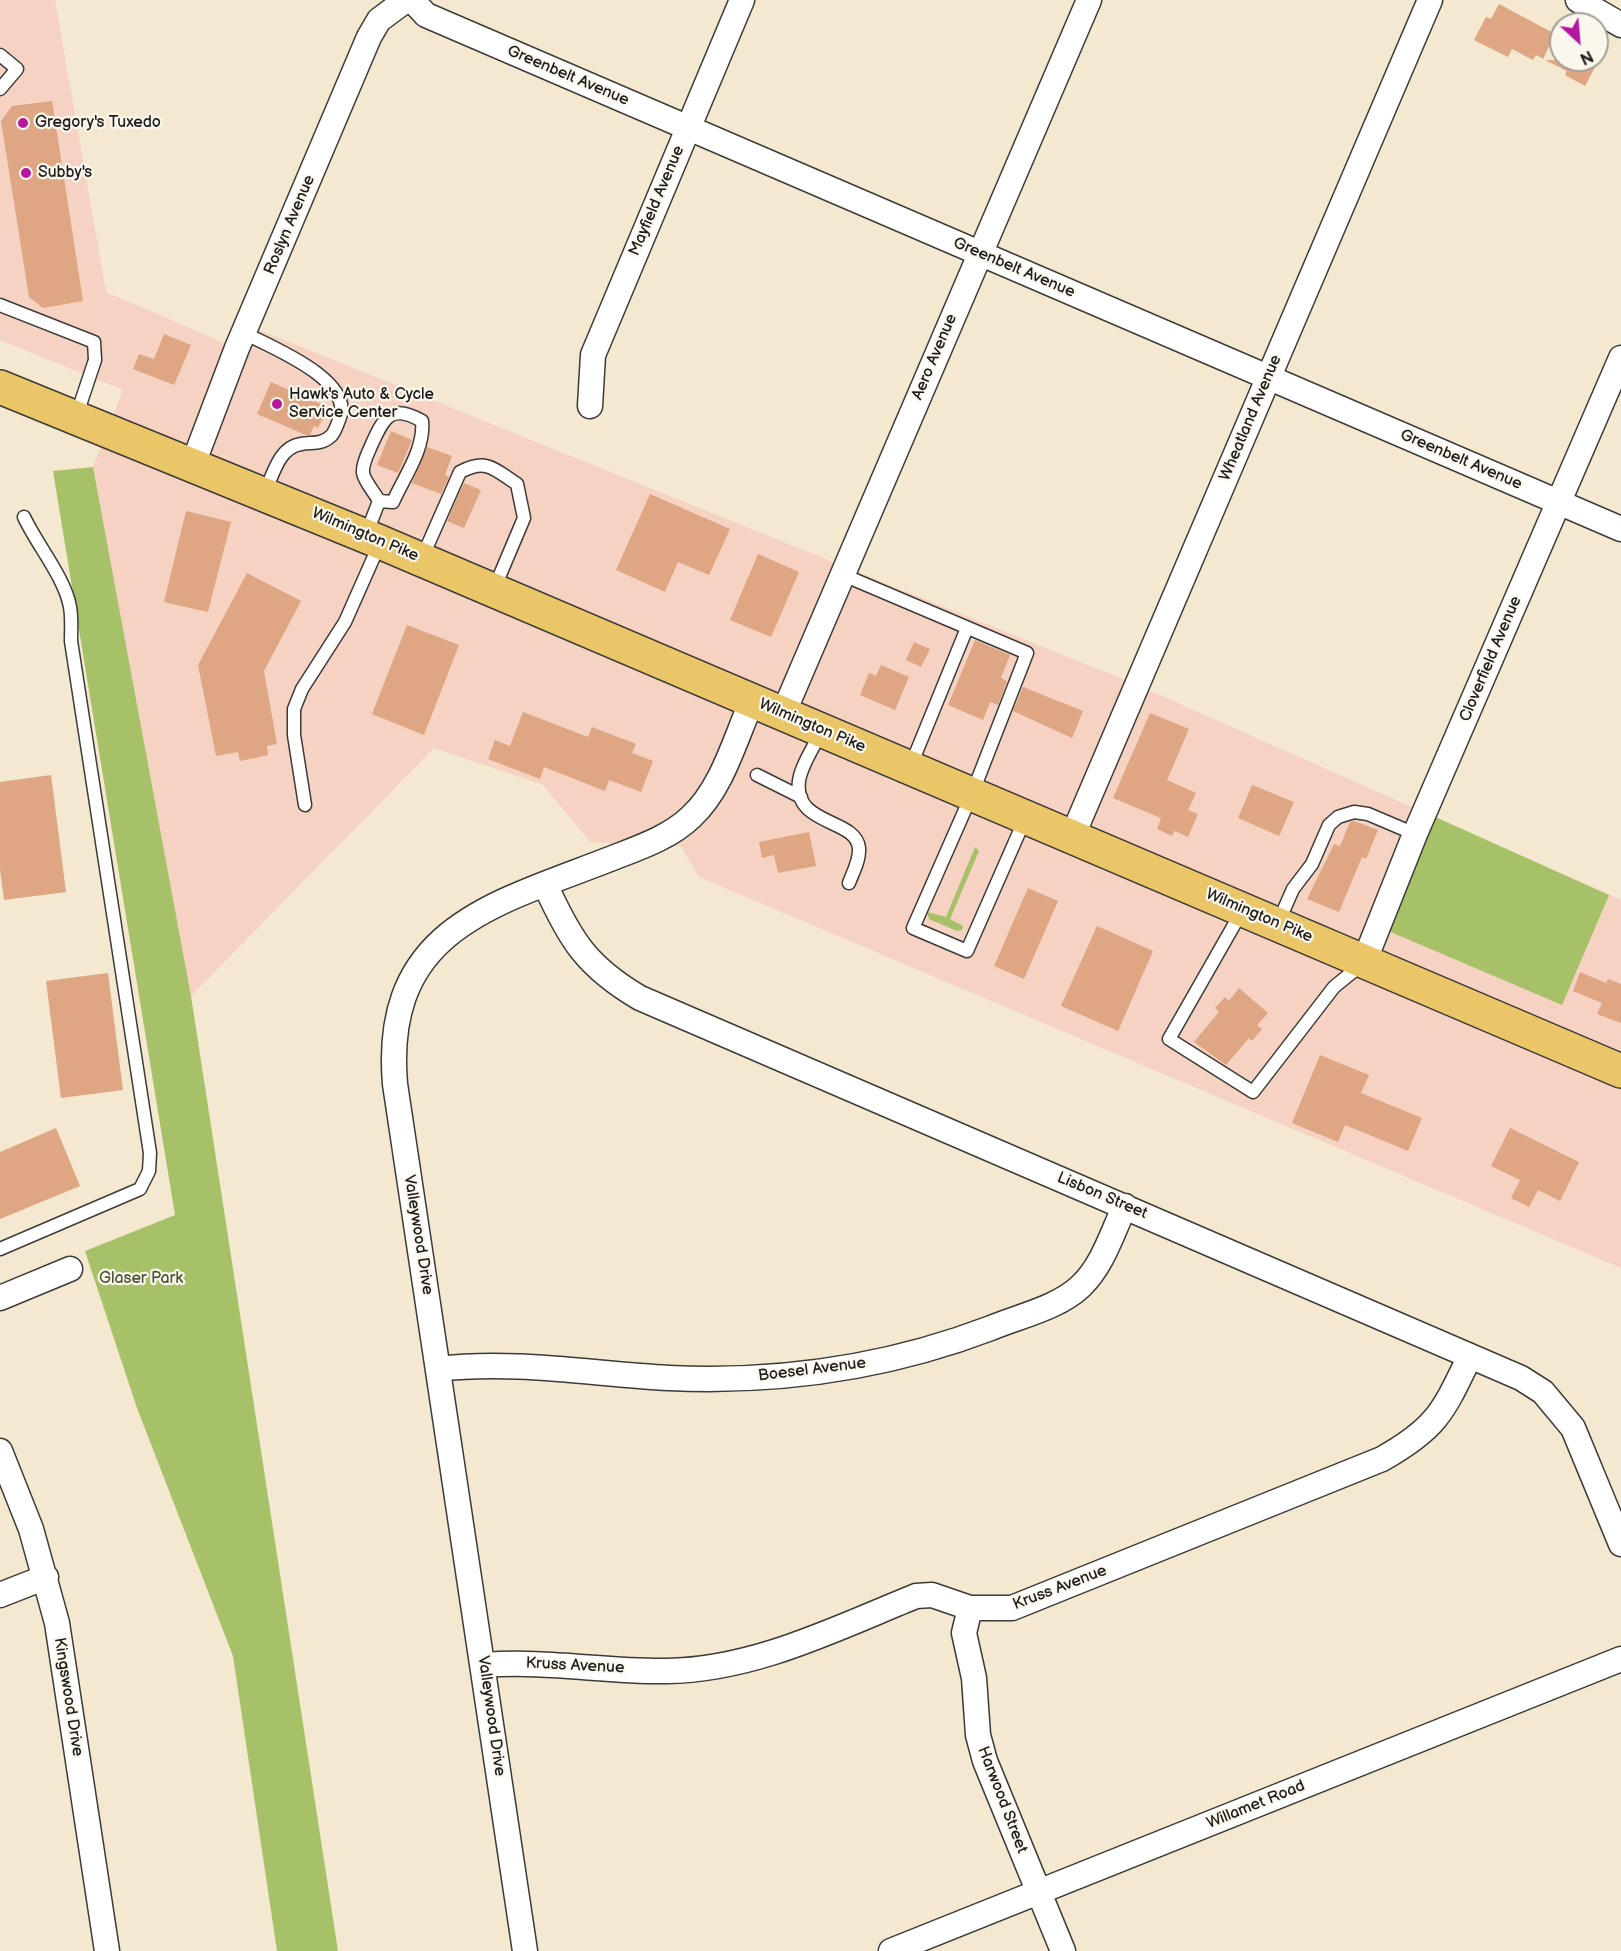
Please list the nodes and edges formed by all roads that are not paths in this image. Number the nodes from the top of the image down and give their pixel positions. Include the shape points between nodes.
1 (406, 0) edge
2 (412, 0) edge
3 (742, 0) edge
4 (1089, 0) edge
5 (1430, 0) edge
6 (1578, 0) edge
7 (1621, 25) edge
8 (0, 55) edge
9 (0, 89) edge
10 (689, 128) junction
11 (980, 253) junction
12 (0, 305) edge
13 (244, 333) junction
14 (1621, 358) edge
15 (1269, 377) junction
16 (0, 387) edge
17 (590, 406) dead end
18 (76, 417) junction
19 (193, 464) junction
20 (265, 494) junction
21 (380, 501) junction
22 (1559, 502) junction
23 (24, 518) dead end
24 (1621, 529) edge
25 (373, 539) junction
26 (422, 559) junction
27 (842, 574) junction
28 (493, 590) junction
29 (967, 628) junction
30 (752, 700) junction
31 (783, 714) junction
32 (822, 730) junction
33 (910, 767) junction
34 (758, 776) dead end
35 (972, 794) junction
36 (801, 797) junction
37 (305, 805) dead end
38 (1026, 817) junction
39 (1415, 834) junction
40 (1072, 837) junction
41 (849, 883) dead end
42 (545, 884) junction
43 (1243, 909) junction
44 (1277, 924) junction
45 (1364, 962) junction
46 (1621, 1071) edge
47 (1125, 1206) junction
48 (0, 1249) edge
49 (70, 1269) dead end
50 (0, 1298) edge
51 (1470, 1356) junction
52 (438, 1369) junction
53 (0, 1451) edge
54 (1621, 1544) edge
55 (46, 1576) junction
56 (0, 1595) edge
57 (970, 1608) junction
58 (1621, 1659) edge
59 (484, 1665) junction
60 (1038, 1892) junction
61 (107, 1951) edge
62 (525, 1951) edge
63 (891, 1951) edge
64 (1063, 1951) edge

1 - 13 street, Roslyn Avenue via 379,20 369,37
2 - 10 street, Greenbelt Avenue via 426,15
3 - 10 street, Mayfield Avenue
4 - 11 street, Aero Avenue
5 - 15 street, Wheatland Avenue
6 - 7 street
8 - 9 lane via 17,69
10 - 11 street, Greenbelt Avenue
10 - 17 street, Mayfield Avenue via 592,355
11 - 15 street, Greenbelt Avenue
11 - 27 street, Aero Avenue
12 - 18 lane via 94,342 95,360
13 - 19 street, Roslyn Avenue
13 - 20 lane via 329,383 341,396 343,411 333,435 318,444 299,444 282,453
14 - 22 street, Cloverfield Avenue
15 - 22 street, Greenbelt Avenue
15 - 40 street, Wheatland Avenue
16 - 18 main road, Wilmington Pike
18 - 19 main road, Wilmington Pike
19 - 20 main road, Wilmington Pike
20 - 25 main road, Wilmington Pike
21 - 21 lane via 363,474 364,462 382,421 406,412 422,421 423,432 393,502
21 - 25 lane
22 - 24 street, Greenbelt Avenue
22 - 39 street, Cloverfield Avenue
23 - 48 lane via 70,606 71,640 150,1153 149,1171 140,1189
25 - 26 main road, Wilmington Pike
25 - 37 lane via 345,622 302,689 294,709
26 - 28 main road, Wilmington Pike
26 - 28 lane via 460,472 488,464 517,484 524,518
27 - 29 lane
27 - 31 street, Aero Avenue
28 - 30 main road, Wilmington Pike
29 - 33 lane
29 - 35 lane via 1027,653
30 - 31 main road, Wilmington Pike
30 - 42 street, Valleywood Drive via 711,794 692,817 648,844
31 - 32 main road, Wilmington Pike
32 - 33 main road, Wilmington Pike
32 - 36 lane via 799,781
33 - 35 main road, Wilmington Pike
34 - 36 lane
35 - 38 main road, Wilmington Pike
35 - 38 lane via 913,927 967,951
36 - 41 lane via 808,811 853,836 859,847
38 - 40 main road, Wilmington Pike
39 - 44 lane via 1368,814 1354,812 1338,817 1329,825 1312,864 1293,889
39 - 45 street, Cloverfield Avenue
40 - 43 main road, Wilmington Pike
42 - 47 street, Lisbon Street via 578,948 594,966 640,998
42 - 52 street, Valleywood Drive via 482,911 454,928 430,950 402,998 394,1029 395,1084
43 - 44 main road, Wilmington Pike
43 - 45 lane via 1169,1039 1252,1092 1334,987
44 - 45 main road, Wilmington Pike
45 - 46 main road, Wilmington Pike
47 - 51 street, Lisbon Street
47 - 52 street, Boesel Avenue via 1093,1273 1062,1300 913,1353 856,1366 741,1379 471,1365
49 - 50 street
51 - 54 street, Lisbon Street via 1521,1378 1560,1409 1585,1453
51 - 57 street, Kruss Avenue via 1447,1404 1431,1425 1415,1440 1382,1459 1012,1608
52 - 59 street, Valleywood Drive
53 - 55 street, Kingswood Drive
55 - 56 street
55 - 61 street, Kingswood Drive via 57,1623
57 - 59 street, Kruss Avenue via 932,1595 916,1596 812,1638 714,1666 668,1671 522,1662
57 - 60 street, Harwood Street via 964,1633 976,1689 978,1735 984,1761
58 - 60 street, Willamet Road
59 - 62 street, Valleywood Drive
60 - 63 street, Willamet Road
60 - 64 street, Harwood Street

